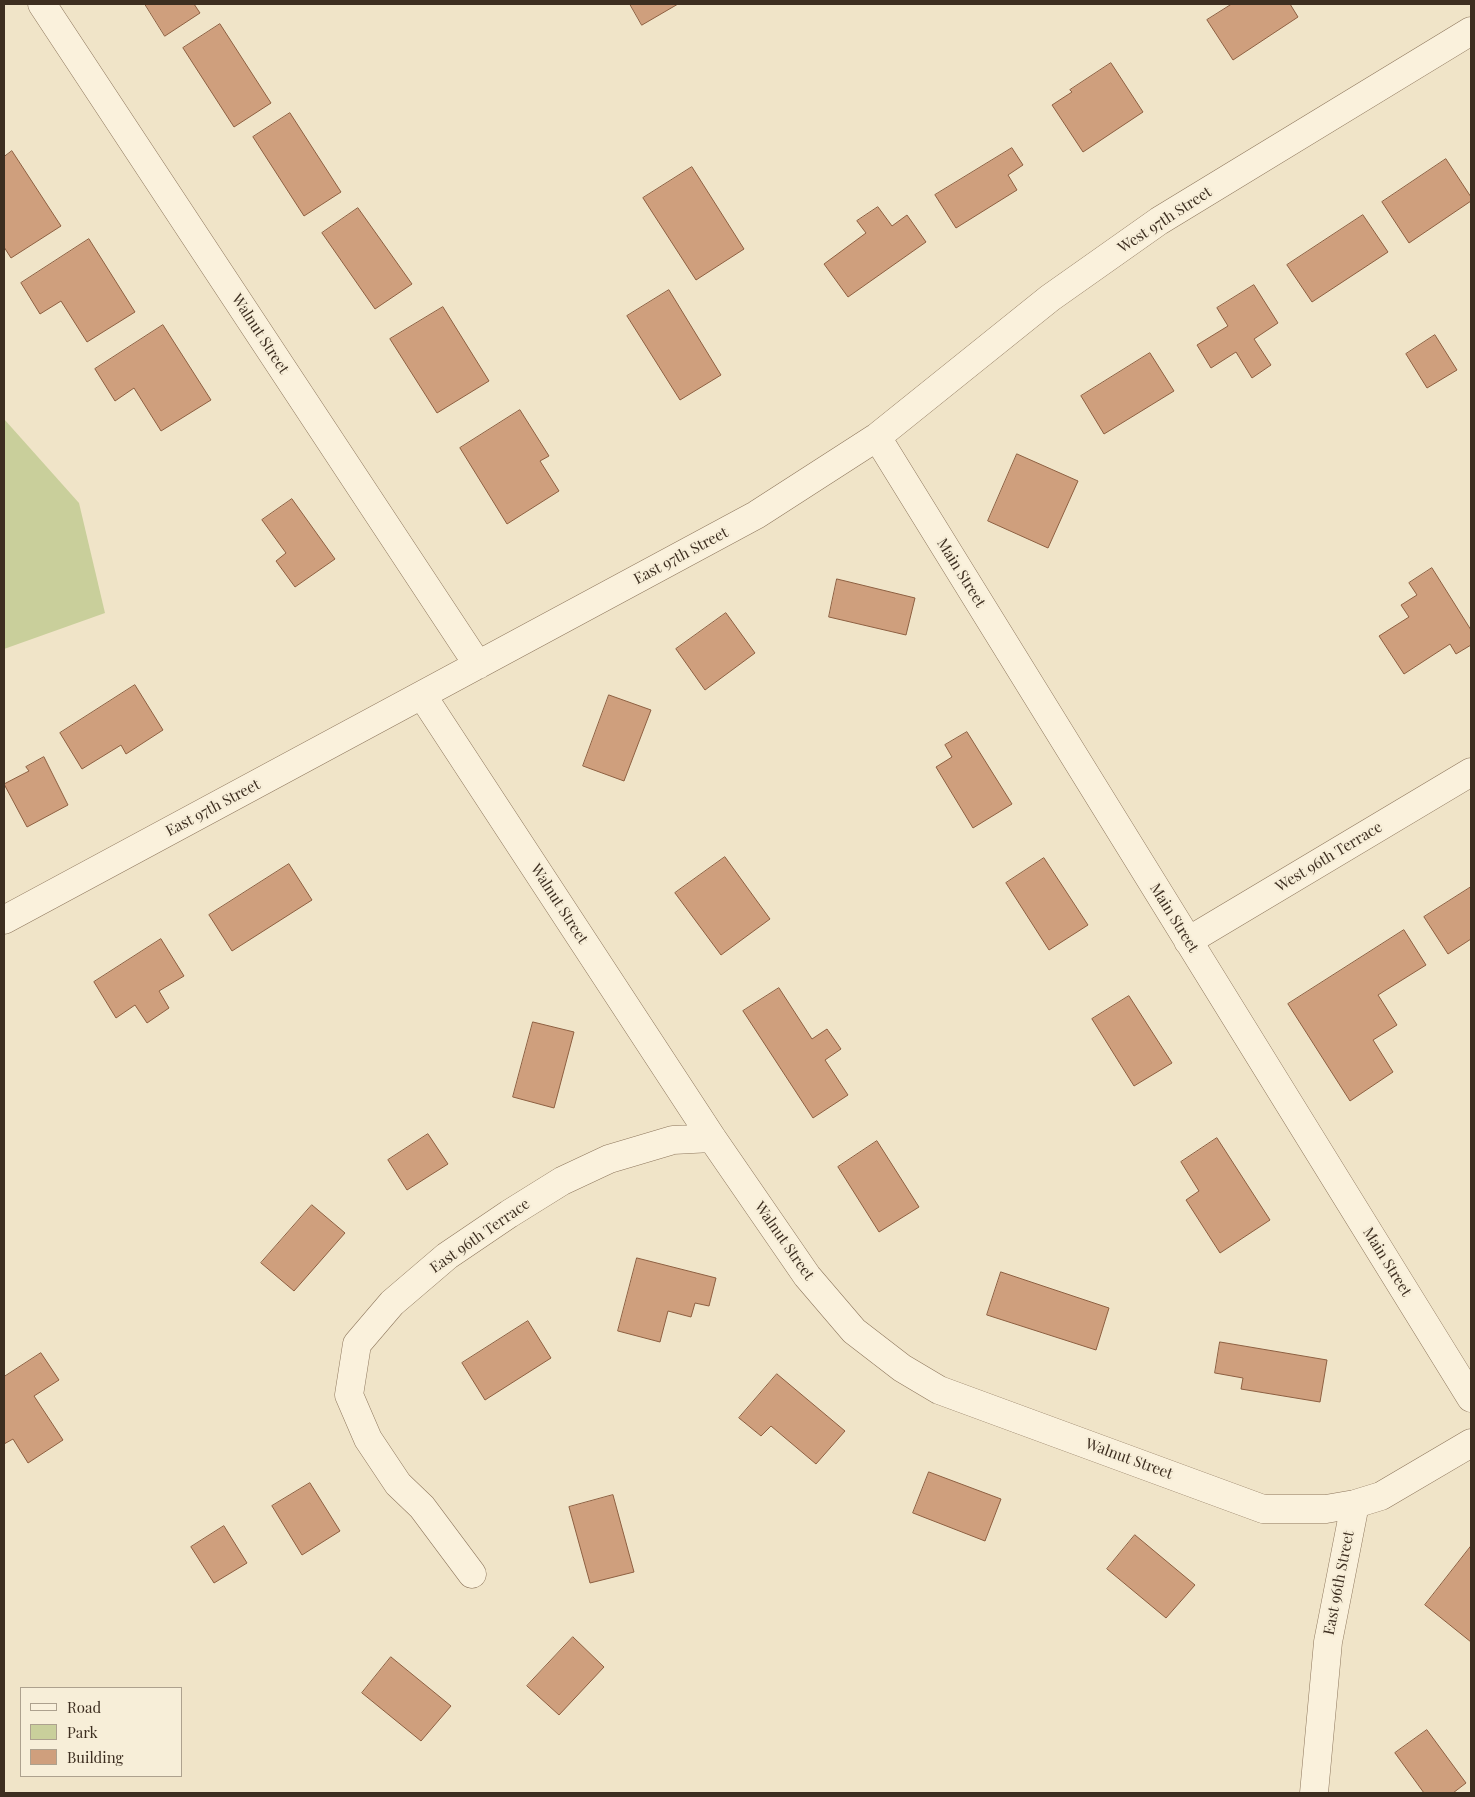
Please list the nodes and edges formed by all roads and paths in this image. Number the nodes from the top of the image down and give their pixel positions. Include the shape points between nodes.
1 (42, 4) edge
2 (1471, 32) edge
3 (877, 437) junction
4 (478, 665) junction
5 (422, 695) junction
6 (1471, 772) edge
7 (4, 920) edge
8 (1188, 941) junction
9 (712, 1138) junction
10 (1471, 1398) edge
11 (1471, 1443) edge
12 (1355, 1504) junction
13 (472, 1574) dead end
14 (1314, 1793) edge

1 - 4 street, Walnut Street
2 - 3 street, West 97th Street via 1159,221 1050,298
3 - 4 street, East 97th Street via 756,515
3 - 8 street, Main Street
4 - 5 street, East 97th Street
5 - 7 street, East 97th Street
5 - 9 street, Walnut Street
6 - 8 street, West 96th Terrace
8 - 10 street, Main Street
9 - 12 street, Walnut Street via 808,1276 854,1331 902,1368 939,1390 1263,1509 1326,1509
9 - 13 street, East 96th Terrace via 673,1140 609,1159 562,1181 447,1256 392,1303 356,1344 348,1395 368,1439 398,1484 422,1507
11 - 12 street via 1380,1496
12 - 14 street, East 96th Street via 1328,1642

